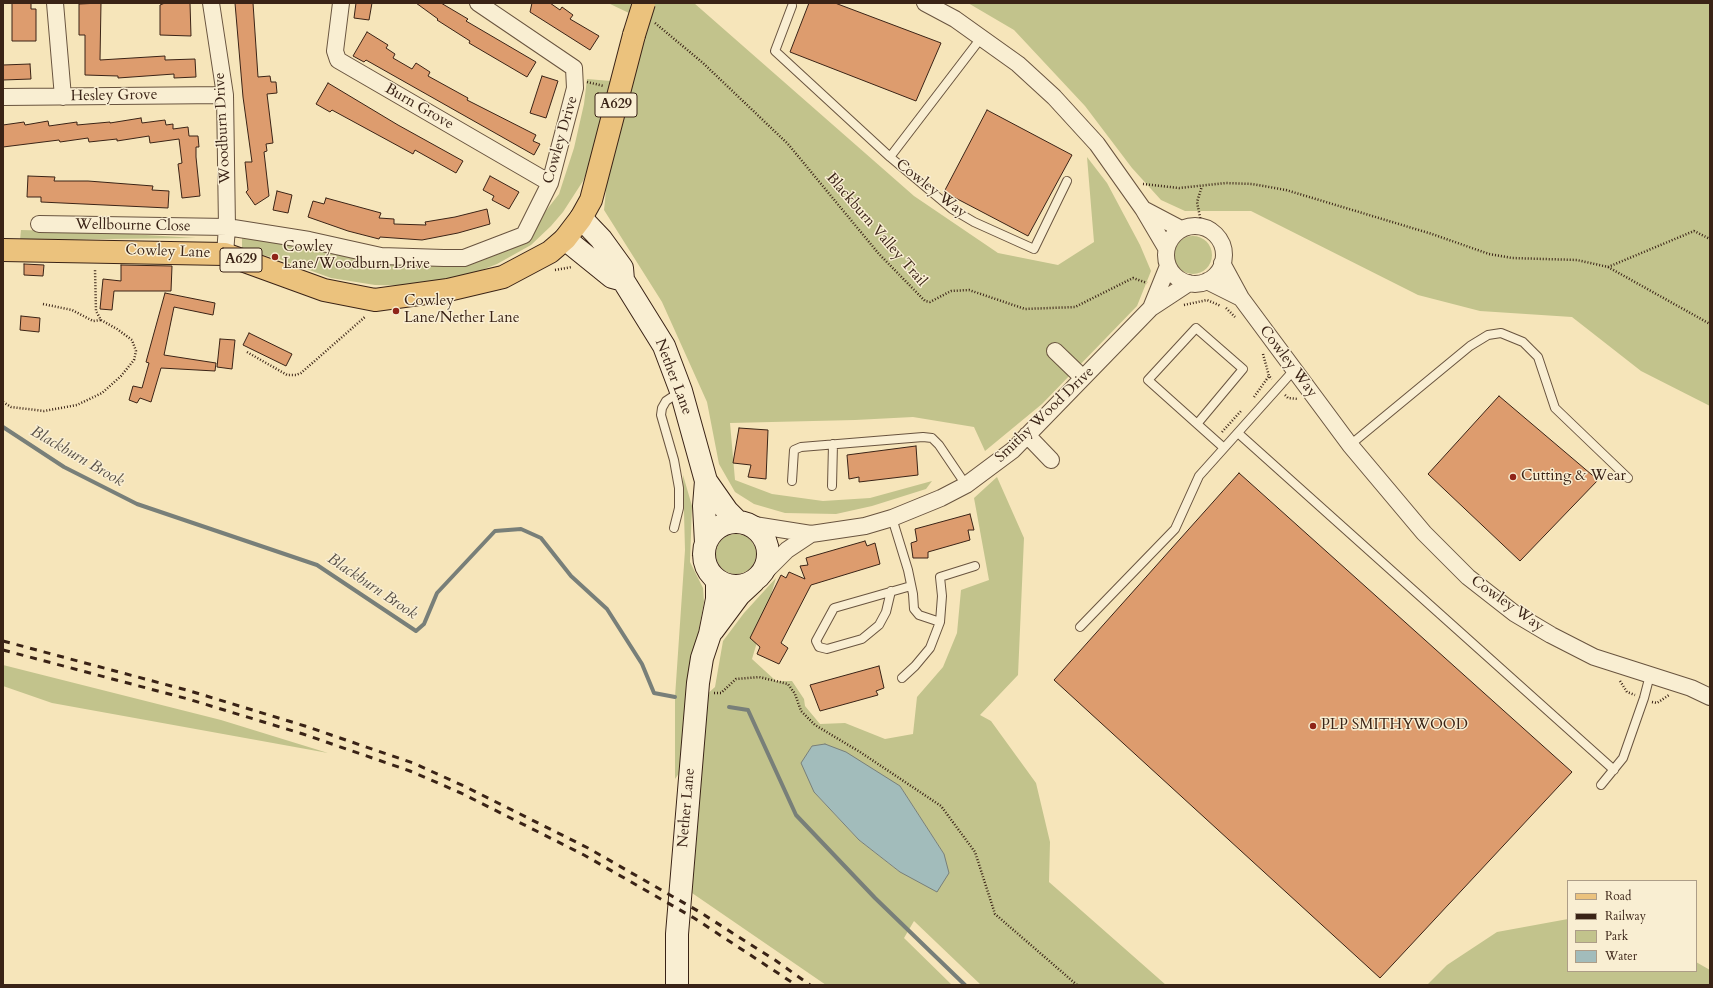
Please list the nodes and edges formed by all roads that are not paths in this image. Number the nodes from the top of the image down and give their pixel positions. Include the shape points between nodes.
1 (55, 3) edge
2 (211, 3) edge
3 (341, 3) edge
4 (478, 3) edge
5 (925, 3) edge
6 (792, 6) dead end
7 (648, 12) edge
8 (981, 38) junction
9 (225, 95) junction
10 (3, 97) edge
11 (63, 97) junction
12 (890, 157) junction
13 (1067, 181) dead end
14 (550, 183) junction
15 (1143, 209) junction
16 (581, 218) junction
17 (39, 224) dead end
18 (227, 227) junction
19 (1182, 229) junction
20 (565, 239) junction
21 (1166, 248) junction
22 (3, 250) edge
23 (225, 254) junction
24 (1222, 262) junction
25 (1168, 266) junction
26 (623, 280) junction
27 (1207, 281) junction
28 (1189, 283) junction
29 (1241, 298) junction
30 (1151, 308) junction
31 (1055, 351) dead end
32 (1294, 370) junction
33 (1083, 378) junction
34 (681, 391) junction
35 (1197, 424) junction
36 (1238, 433) junction
37 (1027, 435) junction
38 (834, 444) junction
39 (1350, 445) junction
40 (1224, 448) junction
41 (1052, 460) dead end
42 (1628, 478) dead end
43 (706, 481) junction
44 (792, 481) dead end
45 (966, 485) junction
46 (832, 486) dead end
47 (892, 518) junction
48 (743, 523) junction
49 (674, 528) dead end
50 (811, 534) junction
51 (706, 543) junction
52 (975, 566) dead end
53 (757, 579) junction
54 (717, 580) junction
55 (911, 586) junction
56 (890, 592) junction
57 (940, 622) junction
58 (1080, 627) dead end
59 (710, 634) junction
60 (1650, 675) junction
61 (902, 678) dead end
62 (1710, 697) edge
63 (1614, 770) junction
64 (1601, 786) dead end
65 (677, 985) edge

1 - 11 street
2 - 9 street, Woodburn Drive
3 - 14 street, Burn Grove via 335,51 338,60
4 - 14 street, Cowley Drive via 574,68 575,88
5 - 8 street via 955,19
6 - 12 lane, Cowley Way via 774,52
7 - 16 main road, Cowley Lane / A629, bridge via 634,35 595,191
8 - 12 lane, Cowley Way
8 - 15 street via 1018,64 1054,98 1097,144
9 - 11 street, Hesley Grove
9 - 18 street, Woodburn Drive
10 - 11 street, Hesley Grove
12 - 13 lane, Cowley Way via 952,209 974,222 1034,249
14 - 18 street, Cowley Drive via 524,235 464,258 381,256 309,240
15 - 19 street
15 - 21 street
16 - 20 main road, Cowley Lane / A629
16 - 26 main road, Nether Lane via 601,239 622,268
17 - 18 street, Wellbourne Close
18 - 23 street, Woodburn Drive
19 - 21 street via 1170,239
19 - 24 street via 1191,226 1210,230 1220,239 1224,249
20 - 23 main road, Cowley Lane / A629 via 550,252 503,277 448,290 375,300 324,290
20 - 26 main road via 612,277
21 - 25 street
22 - 23 main road, Cowley Lane / A629
24 - 27 street via 1215,275
24 - 29 street, Cowley Way
25 - 28 street via 1174,274
25 - 30 street, Smithy Wood Drive
26 - 34 main road, Nether Lane via 664,346
27 - 28 street
27 - 29 street, Cowley Way
28 - 30 street, Smithy Wood Drive
29 - 32 street, Cowley Way
30 - 33 street, Smithy Wood Drive
31 - 33 street
32 - 36 lane
32 - 39 street, Cowley Way
33 - 37 street, Smithy Wood Drive
34 - 43 main road, Nether Lane
34 - 49 lane via 666,400 661,415 679,488 679,508
35 - 35 lane via 1148,380 1196,328 1243,369
35 - 40 lane
36 - 40 lane
36 - 63 lane
37 - 41 street
37 - 45 street, Smithy Wood Drive via 1013,450
38 - 44 lane via 794,450
38 - 45 lane via 923,436 932,438
38 - 46 lane
39 - 42 lane via 1470,346 1488,335 1501,333 1523,342 1538,358 1555,408
39 - 60 street, Cowley Way via 1424,533 1468,578 1514,613 1551,635 1594,657
40 - 58 lane via 1199,476 1175,529
43 - 48 main road, Nether Lane via 727,511
43 - 51 main road, Nether Lane
45 - 47 street, Smithy Wood Drive
47 - 50 street, Smithy Wood Drive via 865,526
47 - 55 lane
48 - 50 street, Smithy Wood Drive
48 - 51 main road via 728,523 718,527
48 - 53 main road via 757,529 768,546 769,557 766,567
50 - 53 street, Smithy Wood Drive via 789,549
51 - 54 main road via 705,564 709,573
52 - 57 lane via 940,577
53 - 54 main road via 734,587
53 - 59 main road, Nether Lane via 740,595
54 - 59 main road, Nether Lane via 717,599
55 - 56 lane
55 - 57 lane via 914,609 919,615
56 - 56 lane via 886,612 879,626 862,639 827,649 819,647 816,641 834,608
57 - 61 lane via 930,648
59 - 65 main road, Nether Lane via 702,658 698,683 677,934
60 - 62 street, Cowley Way
60 - 63 lane via 1623,758
63 - 64 lane

